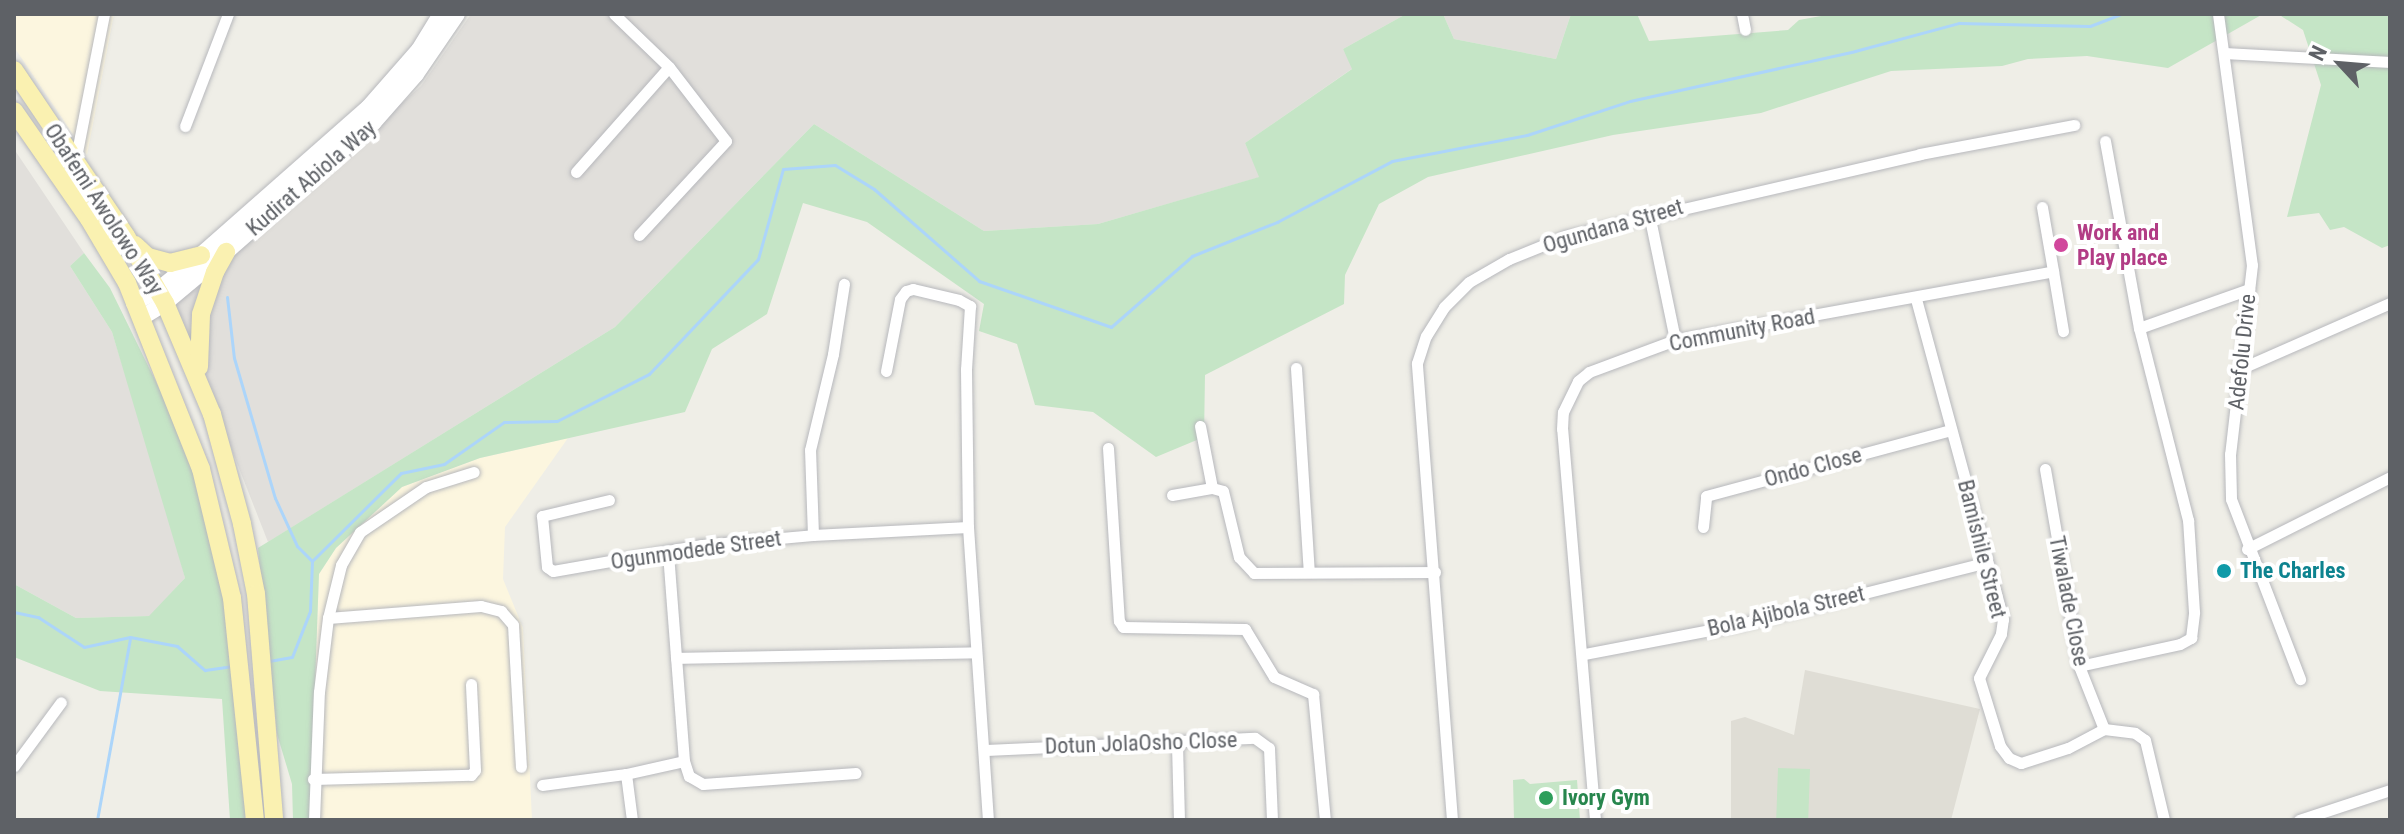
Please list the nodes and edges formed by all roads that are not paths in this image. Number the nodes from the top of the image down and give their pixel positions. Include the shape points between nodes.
1 (104, 14) edge
2 (228, 14) edge
3 (441, 14) edge
4 (457, 14) edge
5 (614, 14) edge
6 (1742, 14) edge
7 (2218, 14) edge
8 (1745, 30) dead end
9 (2225, 53) junction
10 (2390, 62) edge
11 (669, 67) junction
12 (14, 70) edge
13 (14, 111) edge
14 (2074, 125) dead end
15 (185, 126) dead end
16 (2105, 141) dead end
17 (75, 163) junction
18 (576, 172) dead end
19 (2042, 207) dead end
20 (1649, 214) junction
21 (639, 235) dead end
22 (126, 236) junction
23 (226, 252) junction
24 (201, 255) junction
25 (2053, 271) junction
26 (844, 284) dead end
27 (2249, 289) junction
28 (161, 297) junction
29 (1916, 299) junction
30 (2390, 303) edge
31 (138, 311) junction
32 (2139, 328) junction
33 (2063, 331) dead end
34 (1675, 340) junction
35 (1296, 368) dead end
36 (2242, 368) junction
37 (886, 371) dead end
38 (199, 378) junction
39 (1200, 426) dead end
40 (1951, 430) junction
41 (1108, 448) dead end
42 (2045, 469) dead end
43 (474, 472) dead end
44 (2390, 477) edge
45 (1212, 488) junction
46 (1172, 495) dead end
47 (609, 500) dead end
48 (968, 527) junction
49 (1703, 527) dead end
50 (813, 535) junction
51 (2247, 549) junction
52 (668, 551) junction
53 (1987, 562) junction
54 (1309, 572) junction
55 (1435, 572) junction
56 (328, 618) junction
57 (975, 652) junction
58 (1584, 654) junction
59 (676, 658) junction
60 (2079, 666) junction
61 (2300, 679) dead end
62 (471, 684) dead end
63 (61, 702) dead end
64 (2104, 729) junction
65 (1177, 744) junction
66 (986, 750) junction
67 (684, 761) junction
68 (14, 766) edge
69 (521, 767) dead end
70 (856, 773) dead end
71 (626, 774) junction
72 (313, 779) junction
73 (542, 785) dead end
74 (2390, 790) edge
75 (255, 818) edge
76 (274, 820) edge
77 (314, 820) edge
78 (632, 820) edge
79 (988, 820) edge
80 (1179, 820) edge
81 (1272, 820) edge
82 (1325, 820) edge
83 (1452, 820) edge
84 (1595, 820) edge
85 (2164, 820) edge
86 (2299, 820) edge

1 - 17 street
2 - 15 street
3 - 24 main road, Kudirat Abiola Way via 419,50 377,99
4 - 23 main road, Kudirat Abiola Way via 395,102
5 - 11 street
6 - 8 street
7 - 9 street, Adefolu Drive
9 - 10 street
9 - 27 street, Adefolu Drive via 2248,215
11 - 18 street
11 - 21 street via 726,141
12 - 17 main road, Obafemi Awolowo Way
13 - 31 main road, Obafemi Awolowo Way via 102,238
14 - 20 street, Ogundana Street
16 - 32 street
17 - 22 main road, Obafemi Awolowo Way
19 - 25 street
20 - 34 street
20 - 55 street, Ogundana Street via 1566,236 1509,259 1469,282 1426,336 1417,363
22 - 24 main road via 153,260 171,263
22 - 28 main road, Obafemi Awolowo Way
23 - 28 main road, Kudirat Abiola Way
23 - 38 main road via 201,314
24 - 28 main road, Kudirat Abiola Way
25 - 29 street, Community Road
25 - 33 street
26 - 50 street via 810,450
27 - 32 street
27 - 36 street, Adefolu Drive
28 - 31 main road, Kudirat Abiola Way
28 - 38 main road, Obafemi Awolowo Way
29 - 34 street, Community Road
29 - 40 street, Bamishile Street
30 - 36 street
31 - 75 main road, Obafemi Awolowo Way via 201,469 232,598
32 - 60 street via 2188,520 2193,627 2191,638 2180,644
34 - 58 street, Community Road via 1589,372 1578,381 1563,412
35 - 54 street
36 - 51 street, Adefolu Drive via 2229,476
37 - 48 street via 906,291 970,306
38 - 76 main road, Obafemi Awolowo Way via 228,466 256,594
39 - 45 street
40 - 49 street, Ondo Close via 1706,496
40 - 53 street, Bamishile Street
41 - 82 street via 1119,621 1123,627 1245,629 1274,677 1313,694
42 - 60 street, Tiwalade Close
43 - 56 street via 426,487 360,532 341,565
44 - 51 street
45 - 46 street
45 - 54 street via 1223,491 1227,500 1239,557 1246,567 1268,575
47 - 52 street, Ogunmodede Street via 542,516 547,567 570,569
48 - 50 street, Ogunmodede Street
48 - 57 street
50 - 52 street, Ogunmodede Street
51 - 61 street, Adefolu Drive
52 - 59 street
53 - 58 street, Bola Ajibola Street via 1741,624
53 - 64 street, Bamishile Street via 2003,619 1980,686 2000,746 2021,763
54 - 55 street
55 - 83 street, Ogundana Street
56 - 69 street via 481,606 501,611 513,625
56 - 72 street
57 - 59 street
57 - 66 street
58 - 84 street, Community Road
59 - 67 street
60 - 64 street, Tiwalade Close
62 - 72 street via 471,775
63 - 68 street
64 - 85 street via 2135,733 2145,740
65 - 66 street, Dotun JolaOsho Close
65 - 80 street
65 - 81 street, Dotun JolaOsho Close via 1255,738 1263,742 1269,748
66 - 79 street
67 - 70 street via 689,776 703,784
67 - 71 street
71 - 73 street
71 - 78 street
72 - 77 street
74 - 86 street

